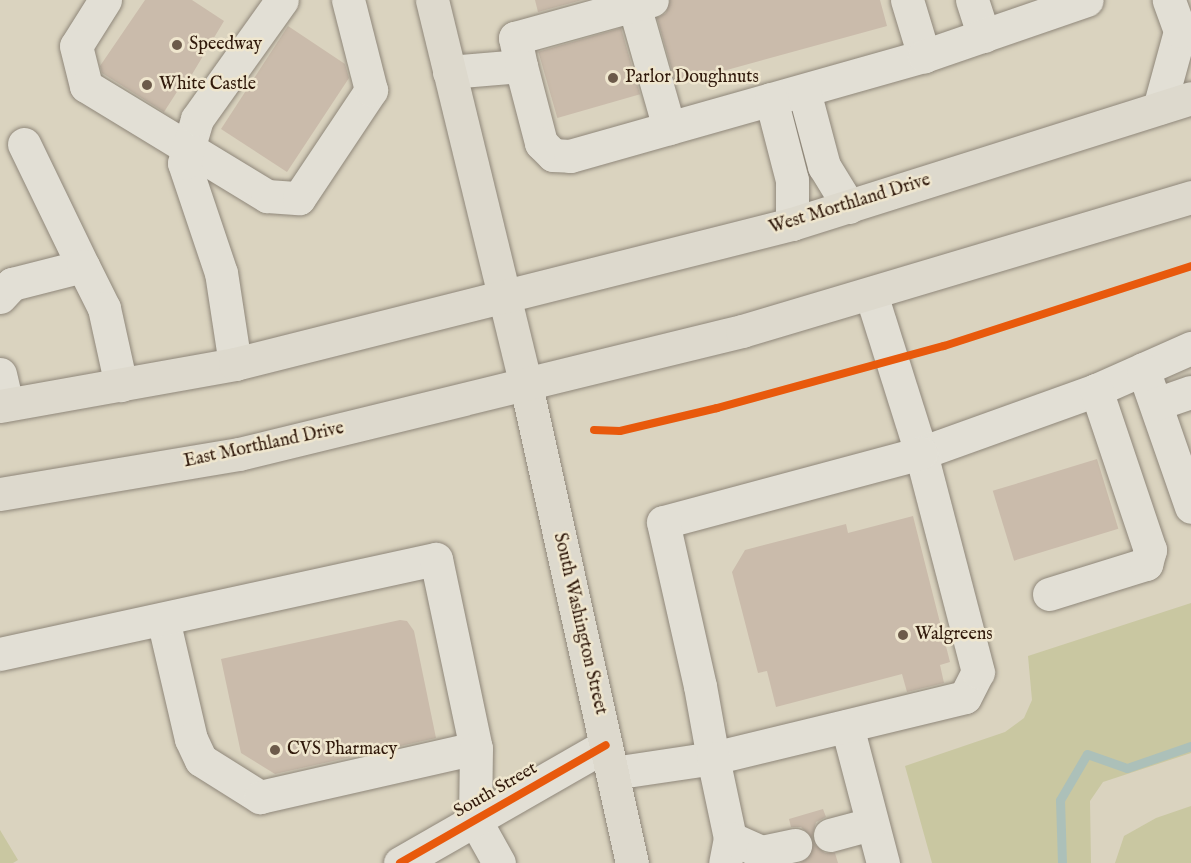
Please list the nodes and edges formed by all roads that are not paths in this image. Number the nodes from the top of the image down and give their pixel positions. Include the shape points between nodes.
1 (105, 0) edge
2 (348, 0) edge
3 (432, 0) edge
4 (907, 0) edge
5 (972, 0) edge
6 (1087, 0) edge
7 (1169, 0) edge
8 (276, 2) edge
9 (643, 2) edge
10 (984, 36) junction
11 (924, 56) junction
12 (521, 66) junction
13 (449, 72) junction
14 (804, 90) junction
15 (1191, 98) edge
16 (771, 99) junction
17 (1159, 108) junction
18 (669, 128) junction
19 (24, 144) dead end
20 (188, 148) junction
21 (1191, 197) edge
22 (849, 207) junction
23 (792, 224) junction
24 (82, 266) junction
25 (871, 294) junction
26 (0, 297) edge
27 (504, 297) junction
28 (1191, 348) edge
29 (235, 364) junction
30 (1143, 369) junction
31 (120, 385) junction
32 (526, 385) junction
33 (1096, 390) junction
34 (1191, 392) edge
35 (2, 395) edge
36 (1156, 404) junction
37 (921, 453) junction
38 (0, 494) edge
39 (1191, 507) edge
40 (1049, 594) dead end
41 (163, 619) junction
42 (0, 654) edge
43 (847, 726) junction
44 (476, 748) junction
45 (713, 758) junction
46 (610, 759) junction
47 (475, 820) junction
48 (871, 824) junction
49 (830, 835) dead end
50 (795, 845) dead end
51 (727, 850) edge
52 (400, 863) edge
53 (499, 863) edge
54 (632, 863) edge
55 (883, 863) edge

1 - 20 street via 76,46 86,86
2 - 20 street via 371,90 299,198 267,196
3 - 13 main road, South Washington Street
4 - 11 street
5 - 10 street
6 - 10 street
7 - 17 street via 1180,31
8 - 20 street via 197,119
9 - 12 street via 515,38
9 - 18 street
10 - 11 street
11 - 14 street
12 - 13 street
12 - 18 street via 541,143 553,154 570,156
13 - 27 main road, South Washington Street
14 - 16 street
14 - 22 street via 824,166
15 - 17 main road, West Morthland Drive
16 - 18 street
16 - 23 street via 792,180
17 - 22 main road, West Morthland Drive
19 - 24 street
20 - 29 street via 184,163 221,273
21 - 25 main road
22 - 23 main road, West Morthland Drive
23 - 27 main road, West Morthland Drive
24 - 26 street via 12,284
24 - 31 street via 104,308
25 - 32 main road via 742,332
25 - 37 street
27 - 29 main road
27 - 32 main road, South Washington Street
28 - 30 street
29 - 31 main road
30 - 33 street
30 - 36 street
31 - 35 main road
32 - 38 main road, East Morthland Drive via 239,454
32 - 46 main road, South Washington Street
33 - 37 street
33 - 40 street via 1150,550 1146,564
34 - 36 street
36 - 39 street
37 - 43 street via 978,672 965,697
37 - 45 street via 663,522
41 - 42 street
41 - 44 street via 191,739 201,760 260,797
41 - 44 street via 436,559
43 - 45 street
43 - 48 street
44 - 47 street
45 - 46 street
45 - 51 street
46 - 47 street, South Street
46 - 54 main road, South Washington Street
47 - 52 street, South Street
47 - 53 street
48 - 49 street
48 - 55 street
50 - 51 street via 762,852

